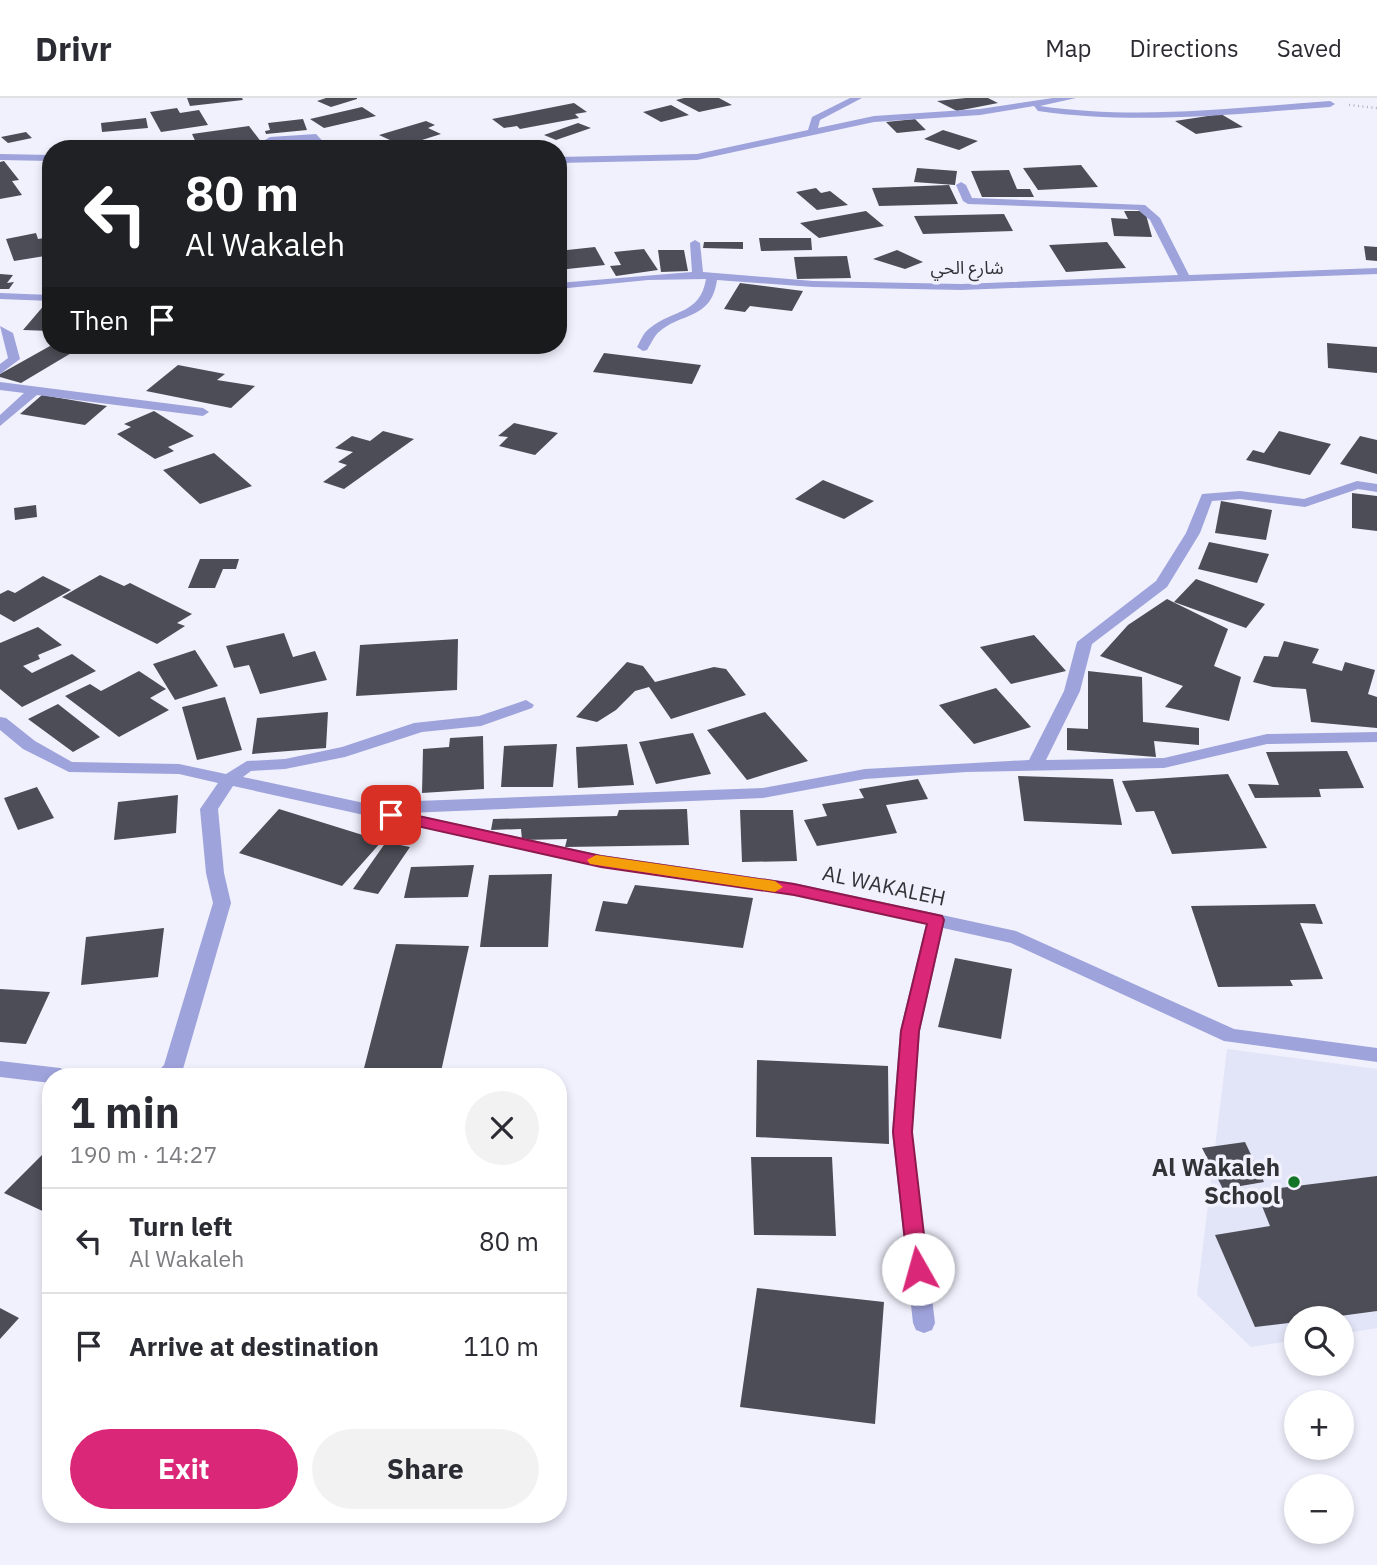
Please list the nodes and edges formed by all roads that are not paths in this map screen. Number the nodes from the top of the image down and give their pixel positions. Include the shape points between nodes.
1 (857, 98) edge
2 (1071, 98) edge
3 (1330, 104) dead end
4 (1024, 105) junction
5 (813, 130) junction
6 (270, 140) dead end
7 (319, 140) edge
8 (0, 157) edge
9 (42, 158) edge
10 (567, 160) edge
11 (961, 185) dead end
12 (695, 243) dead end
13 (1377, 271) edge
14 (698, 275) junction
15 (712, 276) junction
16 (1186, 280) junction
17 (567, 285) edge
18 (0, 296) edge
19 (42, 298) edge
20 (0, 330) edge
21 (643, 347) dead end
22 (0, 370) edge
23 (0, 386) edge
24 (34, 391) junction
25 (203, 412) dead end
26 (0, 422) edge
27 (1377, 488) edge
28 (526, 705) dead end
29 (0, 722) edge
30 (1377, 737) edge
31 (1034, 766) junction
32 (229, 780) junction
33 (364, 809) junction
34 (936, 920) junction
35 (1377, 1055) edge
36 (173, 1068) edge
37 (0, 1069) edge
38 (42, 1074) edge
39 (924, 1324) dead end

1 - 5 street via 815,119
2 - 4 street
3 - 4 street via 1130,118 1078,116
4 - 5 street via 874,119
5 - 10 street via 697,157
6 - 7 street
8 - 9 street
11 - 16 street via 968,201 1141,207 1155,218
12 - 14 street
13 - 16 street, شارع الحي
14 - 15 street, شارع الحي
14 - 17 street, شارع الحي
15 - 16 street, شارع الحي via 813,284 961,287
15 - 21 street via 698,309 651,333
18 - 19 street
20 - 22 street via 7,333 14,359
23 - 24 street
24 - 25 street
24 - 26 street
27 - 31 street via 1357,485 1305,503 1240,495 1207,497 1193,533 1162,584 1085,642 1066,710
28 - 32 street via 481,722 420,727 345,752 247,766
29 - 32 street via 69,767 179,769
30 - 31 street via 1267,739 1164,763
31 - 33 street via 865,774 763,793
32 - 33 street
32 - 36 street via 209,809 222,903
33 - 34 street, AL WAKALEH via 601,861 794,889
34 - 35 street, AL WAKALEH via 1016,938 1231,1036
34 - 39 street via 910,1031 902,1132
37 - 38 street

